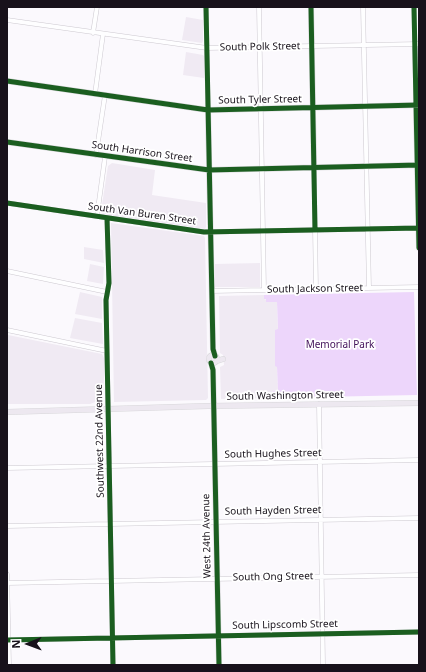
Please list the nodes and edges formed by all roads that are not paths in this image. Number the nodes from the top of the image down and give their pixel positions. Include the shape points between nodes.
1 (97, 7) edge
2 (206, 7) edge
3 (259, 7) edge
4 (312, 7) edge
5 (363, 7) edge
6 (414, 7) edge
7 (7, 20) edge
8 (93, 32) junction
9 (103, 34) junction
10 (417, 44) edge
11 (364, 45) junction
12 (312, 46) junction
13 (260, 47) junction
14 (207, 48) junction
15 (7, 81) edge
16 (95, 94) junction
17 (105, 95) junction
18 (418, 105) edge
19 (365, 106) junction
20 (313, 107) junction
21 (261, 109) junction
22 (208, 110) junction
23 (7, 142) edge
24 (96, 155) junction
25 (106, 157) junction
26 (418, 165) edge
27 (366, 166) junction
28 (314, 168) junction
29 (262, 169) junction
30 (209, 170) junction
31 (7, 203) edge
32 (97, 216) junction
33 (107, 218) junction
34 (419, 228) edge
35 (367, 229) junction
36 (315, 230) junction
37 (263, 231) junction
38 (211, 232) junction
39 (419, 248) edge
40 (7, 271) edge
41 (419, 287) edge
42 (369, 288) junction
43 (316, 289) junction
44 (264, 290) junction
45 (212, 291) junction
46 (107, 292) junction
47 (7, 330) edge
48 (107, 351) junction
49 (419, 403) edge
50 (318, 404) junction
51 (214, 406) junction
52 (108, 409) junction
53 (7, 412) edge
54 (419, 460) edge
55 (320, 462) junction
56 (215, 464) junction
57 (109, 466) junction
58 (7, 468) edge
59 (419, 518) edge
60 (320, 519) junction
61 (216, 521) junction
62 (111, 523) junction
63 (7, 526) edge
64 (7, 574) edge
65 (419, 575) edge
66 (321, 576) junction
67 (216, 579) junction
68 (112, 581) junction
69 (7, 583) edge
70 (419, 632) edge
71 (323, 634) junction
72 (218, 635) junction
73 (113, 637) junction
74 (8, 640) edge
75 (9, 665) edge
76 (114, 665) edge
77 (219, 665) edge
78 (323, 665) edge

1 - 8 street
2 - 14 street
3 - 13 street
4 - 12 main road
5 - 11 street
6 - 10 street
7 - 8 street, South Polk Street
8 - 9 street, South Polk Street
9 - 14 street, South Polk Street
9 - 16 street
10 - 11 street, South Polk Street
10 - 18 street
11 - 12 street, South Polk Street
11 - 19 street
12 - 13 street, South Polk Street
12 - 20 main road
13 - 14 street, South Polk Street
13 - 21 street
14 - 22 street
15 - 16 main road, South Tyler Street
16 - 17 main road, South Tyler Street
17 - 22 main road, South Tyler Street
17 - 24 street
18 - 19 main road, South Tyler Street
18 - 26 main road
19 - 20 main road, South Tyler Street
19 - 27 street
20 - 21 main road, South Tyler Street
20 - 28 main road
21 - 22 main road, South Tyler Street
21 - 29 street
22 - 30 main road, West 24th Avenue
23 - 24 main road, South Harrison Street
24 - 25 main road, South Harrison Street
25 - 30 main road, South Harrison Street
25 - 32 street
26 - 27 main road, South Harrison Street
26 - 34 main road
27 - 28 main road, South Harrison Street
27 - 35 street
28 - 29 main road, South Harrison Street
28 - 36 street
29 - 30 main road, South Harrison Street
29 - 37 street
30 - 38 main road, West 24th Avenue
31 - 32 street, South Van Buren Street
32 - 33 street, South Van Buren Street
33 - 38 street, South Van Buren Street
33 - 46 street, Southwest 22nd Avenue
34 - 35 street, South Van Buren Street
34 - 39 main road
35 - 36 street, South Van Buren Street
35 - 42 street
36 - 37 street, South Van Buren Street
36 - 43 street
37 - 38 street, South Van Buren Street
37 - 44 street
38 - 45 main road, West 24th Avenue
40 - 46 street
41 - 42 street, South Jackson Street
42 - 43 street, South Jackson Street
43 - 44 street, South Jackson Street
44 - 45 street, South Jackson Street
45 - 51 main road, West 24th Avenue
46 - 48 street, Southwest 22nd Avenue
47 - 48 street
48 - 52 street, Southwest 22nd Avenue
49 - 50 main road, South Washington Street
50 - 51 main road, South Washington Street
50 - 55 street
51 - 52 main road, South Washington Street
51 - 56 main road, West 24th Avenue
52 - 53 main road, South Washington Street
52 - 57 street, Southwest 22nd Avenue
54 - 55 street, South Hughes Street
55 - 56 street, South Hughes Street
55 - 60 street
56 - 57 street, South Hughes Street
56 - 61 main road, West 24th Avenue
57 - 58 street, South Hughes Street
57 - 62 street, Southwest 22nd Avenue
59 - 60 street, South Hayden Street
60 - 61 street, South Hayden Street
60 - 66 street
61 - 62 street, South Hayden Street
61 - 67 main road, West 24th Avenue
62 - 63 street, South Hayden Street
62 - 68 street, Southwest 22nd Avenue
64 - 69 street
65 - 66 street, South Ong Street
66 - 67 street, South Ong Street
66 - 71 street
67 - 68 street, South Ong Street
67 - 72 main road, West 24th Avenue
68 - 69 street, South Ong Street
68 - 73 street, Southwest 22nd Avenue
69 - 74 street
70 - 71 street, South Lipscomb Street
71 - 72 street, South Lipscomb Street
71 - 78 street
72 - 73 street, South Lipscomb Street
72 - 77 main road, West 24th Avenue
73 - 74 street, South Lipscomb Street
73 - 76 street, Southwest 22nd Avenue
74 - 75 street

